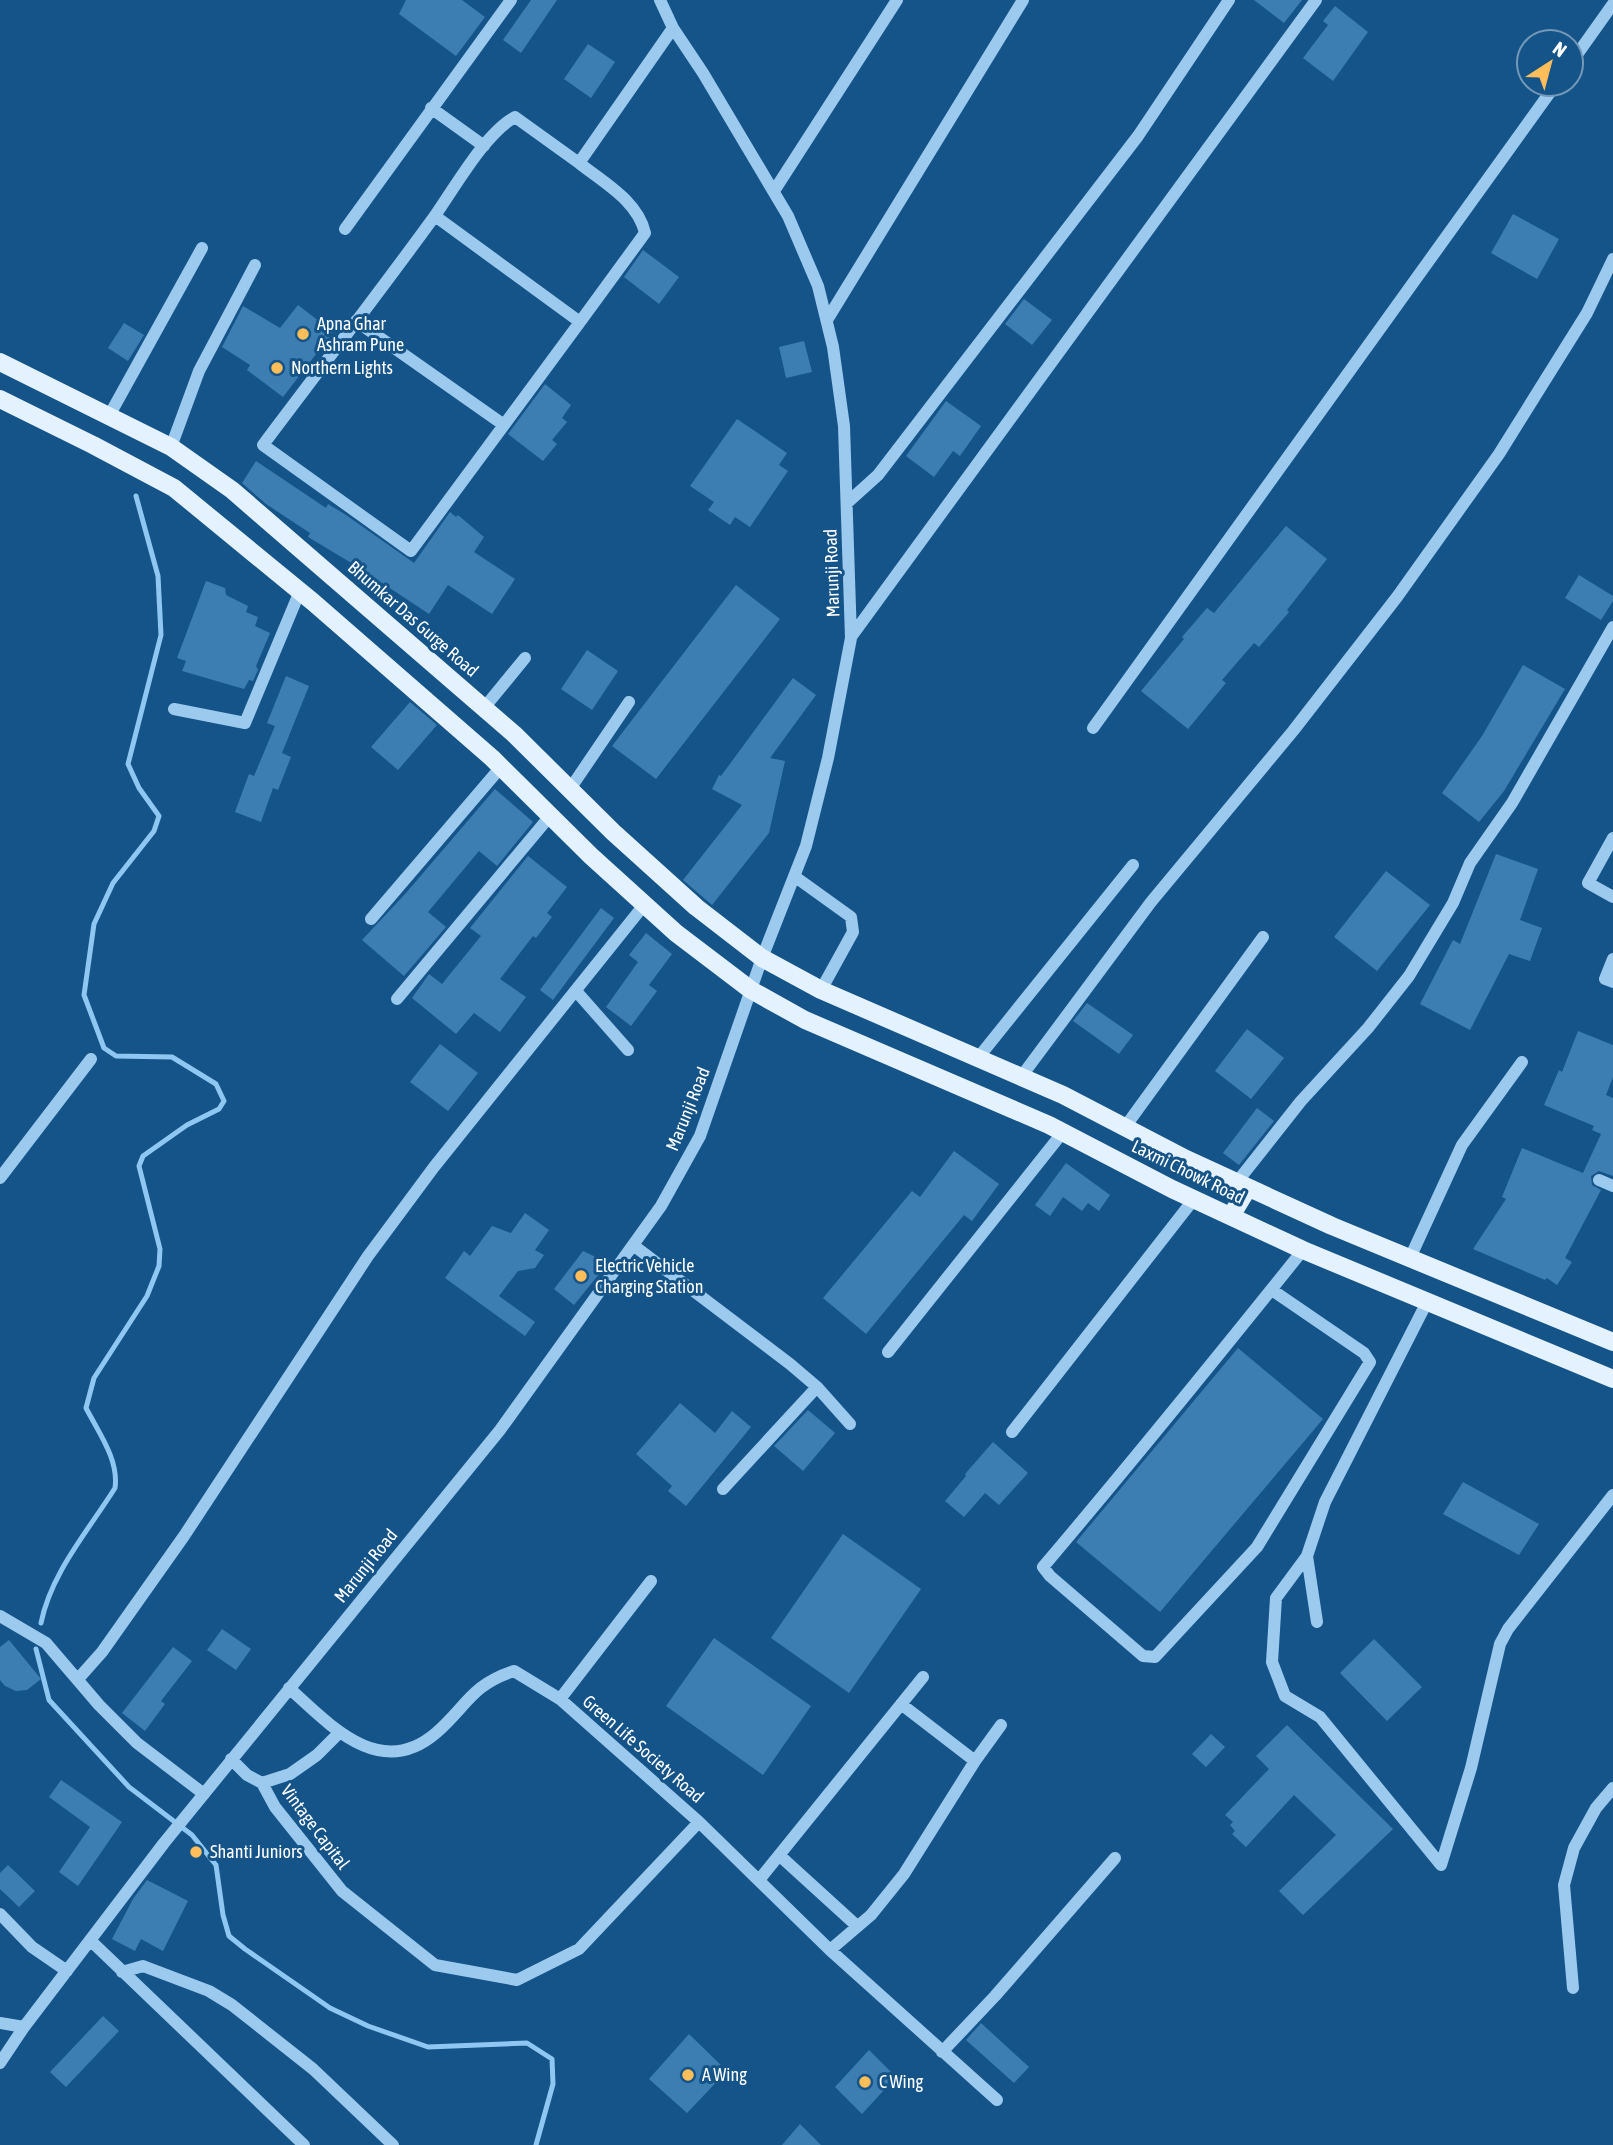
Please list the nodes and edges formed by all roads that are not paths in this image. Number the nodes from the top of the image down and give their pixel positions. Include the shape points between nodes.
1 (511, 0) edge
2 (660, 0) edge
3 (897, 0) edge
4 (1023, 0) edge
5 (1229, 0) edge
6 (1316, 0) edge
7 (1613, 4) edge
8 (673, 28) junction
9 (1585, 43) edge
10 (1546, 98) edge
11 (431, 108) junction
12 (484, 146) junction
13 (579, 163) junction
14 (774, 191) junction
15 (435, 216) junction
16 (345, 229) dead end
17 (202, 247) dead end
18 (1613, 259) edge
19 (255, 265) dead end
20 (827, 320) junction
21 (356, 321) junction
22 (580, 323) junction
23 (0, 362) edge
24 (0, 399) edge
25 (109, 415) junction
26 (504, 425) junction
27 (171, 447) junction
28 (192, 462) junction
29 (174, 488) junction
30 (847, 503) junction
31 (334, 578) junction
32 (306, 596) junction
33 (1613, 627) edge
34 (851, 638) junction
35 (525, 658) dead end
36 (629, 702) dead end
37 (484, 708) junction
38 (174, 709) dead end
39 (1093, 728) dead end
40 (523, 742) junction
41 (501, 767) junction
42 (570, 789) junction
43 (550, 816) junction
44 (1613, 838) edge
45 (1133, 865) dead end
46 (794, 876) junction
47 (1613, 897) edge
48 (644, 905) junction
49 (371, 919) dead end
50 (1263, 937) dead end
51 (762, 958) junction
52 (1613, 959) edge
53 (1613, 982) edge
54 (751, 990) junction
55 (821, 990) junction
56 (576, 991) junction
57 (397, 999) dead end
58 (628, 1050) dead end
59 (978, 1058) junction
60 (91, 1059) dead end
61 (1522, 1062) dead end
62 (1021, 1077) junction
63 (1125, 1127) junction
64 (1063, 1132) junction
65 (0, 1178) edge
66 (1599, 1180) dead end
67 (1243, 1185) junction
68 (1613, 1186) edge
69 (1194, 1199) junction
70 (1231, 1216) junction
71 (633, 1245) junction
72 (1303, 1250) junction
73 (1410, 1258) junction
74 (1272, 1290) junction
75 (1427, 1302) junction
76 (1613, 1342) edge
77 (888, 1352) dead end
78 (1613, 1379) edge
79 (817, 1387) junction
80 (850, 1424) dead end
81 (1012, 1432) dead end
82 (723, 1489) dead end
83 (1613, 1495) edge
84 (1307, 1556) junction
85 (651, 1581) dead end
86 (0, 1616) edge
87 (1317, 1622) dead end
88 (923, 1677) dead end
89 (78, 1679) junction
90 (289, 1688) junction
91 (560, 1699) junction
92 (901, 1704) junction
93 (1001, 1725) dead end
94 (339, 1733) junction
95 (231, 1759) junction
96 (975, 1761) junction
97 (262, 1783) junction
98 (1613, 1788) edge
99 (204, 1794) junction
100 (699, 1822) junction
101 (779, 1855) junction
102 (1115, 1858) dead end
103 (759, 1880) junction
104 (0, 1914) edge
105 (858, 1926) junction
106 (91, 1941) junction
107 (830, 1950) junction
108 (66, 1971) junction
109 (122, 1972) junction
110 (1573, 1989) dead end
111 (0, 2023) edge
112 (24, 2027) junction
113 (942, 2052) junction
114 (0, 2063) edge
115 (997, 2101) dead end
116 (304, 2145) edge
117 (393, 2145) edge

1 - 11 street
2 - 8 street, Marunji Road
3 - 14 street
4 - 20 street
5 - 30 street via 1138,136 878,475
6 - 34 street
7 - 9 street
8 - 13 street
8 - 14 street, Marunji Road
10 - 39 street
11 - 12 street
11 - 16 street
12 - 13 street via 514,117
12 - 15 street
13 - 22 street via 632,207 642,219 645,233
14 - 20 street, Marunji Road via 818,286
15 - 21 street
15 - 22 street
17 - 25 street
18 - 62 street via 1587,313 1499,454 1397,597 1151,902
19 - 27 street via 199,371
20 - 30 street, Marunji Road via 844,426
21 - 26 street
21 - 26 street via 263,445 405,547 411,551
22 - 26 street
23 - 25 main road, Bhumkar Das Gurge Road
24 - 29 main road
25 - 27 main road, Bhumkar Das Gurge Road
27 - 28 main road, Bhumkar Das Gurge Road
28 - 29 main road
28 - 31 main road, Bhumkar Das Gurge Road via 232,490
29 - 32 main road
30 - 34 street, Marunji Road
31 - 32 main road
31 - 37 main road, Bhumkar Das Gurge Road
32 - 38 street via 245,723
32 - 41 main road
33 - 67 street via 1512,803 1470,863 1453,903 1409,976 1301,1101
34 - 46 street, Marunji Road via 825,771
35 - 37 street
36 - 42 street
37 - 40 main road, Bhumkar Das Gurge Road
40 - 41 main road
40 - 42 main road, Bhumkar Das Gurge Road
41 - 43 main road
41 - 49 street
42 - 51 main road, Bhumkar Das Gurge Road via 696,907
43 - 48 main road
43 - 57 street
44 - 47 street via 1588,883
45 - 59 street
46 - 51 street, Marunji Road
46 - 55 street via 851,917 853,932
48 - 54 main road
48 - 56 street
50 - 63 street
51 - 54 street, Marunji Road
51 - 55 main road, Laxmi Chowk Road
52 - 53 street via 1605,979
54 - 64 main road, Laxmi Chowk Road via 805,1020
54 - 71 street, Marunji Road via 700,1136
55 - 59 main road, Laxmi Chowk Road
56 - 58 street
56 - 89 street via 433,1167 368,1256 184,1536
59 - 62 main road, Laxmi Chowk Road
60 - 65 street
61 - 73 street via 1462,1145
62 - 63 main road, Laxmi Chowk Road
63 - 67 main road, Laxmi Chowk Road
64 - 69 main road, Laxmi Chowk Road
64 - 77 street
66 - 68 street
67 - 70 main road
67 - 73 main road, Laxmi Chowk Road
69 - 70 main road, Laxmi Chowk Road
69 - 81 street
70 - 72 main road, Laxmi Chowk Road
71 - 79 street
71 - 90 street, Marunji Road via 500,1430
72 - 74 street
72 - 75 main road, Laxmi Chowk Road
73 - 76 main road, Laxmi Chowk Road
74 - 74 street via 1043,1567 1143,1656 1155,1657 1257,1547 1370,1362 1364,1353
75 - 78 main road, Laxmi Chowk Road
75 - 84 street via 1325,1502
79 - 80 street
79 - 82 street
83 - 84 street via 1500,1644 1471,1769 1441,1864 1320,1717 1285,1696 1272,1662 1276,1598
84 - 87 street
85 - 91 street
86 - 89 street via 46,1643
88 - 92 street
89 - 99 street via 137,1743
90 - 94 street, Green Life Society Road
90 - 95 street, Marunji Road
91 - 94 street, Green Life Society Road via 514,1671 491,1679 435,1734 409,1749 389,1754
91 - 100 street, Green Life Society Road
92 - 96 street
92 - 101 street
93 - 96 street
94 - 97 street, Vintage Capital via 290,1774
95 - 97 street, Vintage Capital
95 - 99 street, Marunji Road
96 - 105 street via 904,1874
97 - 100 street, Vintage Capital via 275,1807 342,1891 435,1965 516,1980 579,1950
98 - 110 street via 1595,1808 1574,1848 1564,1885
99 - 106 street, Marunji Road
100 - 103 street, Green Life Society Road
101 - 103 street
101 - 105 street
102 - 113 street
103 - 107 street, Green Life Society Road
104 - 108 street via 32,1947
105 - 107 street
106 - 108 street, Marunji Road
106 - 109 street
107 - 113 street, Green Life Society Road
108 - 112 street, Marunji Road
109 - 116 street
109 - 117 street via 144,1966 232,2005 313,2069
111 - 112 street
112 - 114 street, Marunji Road
113 - 115 street, Green Life Society Road

